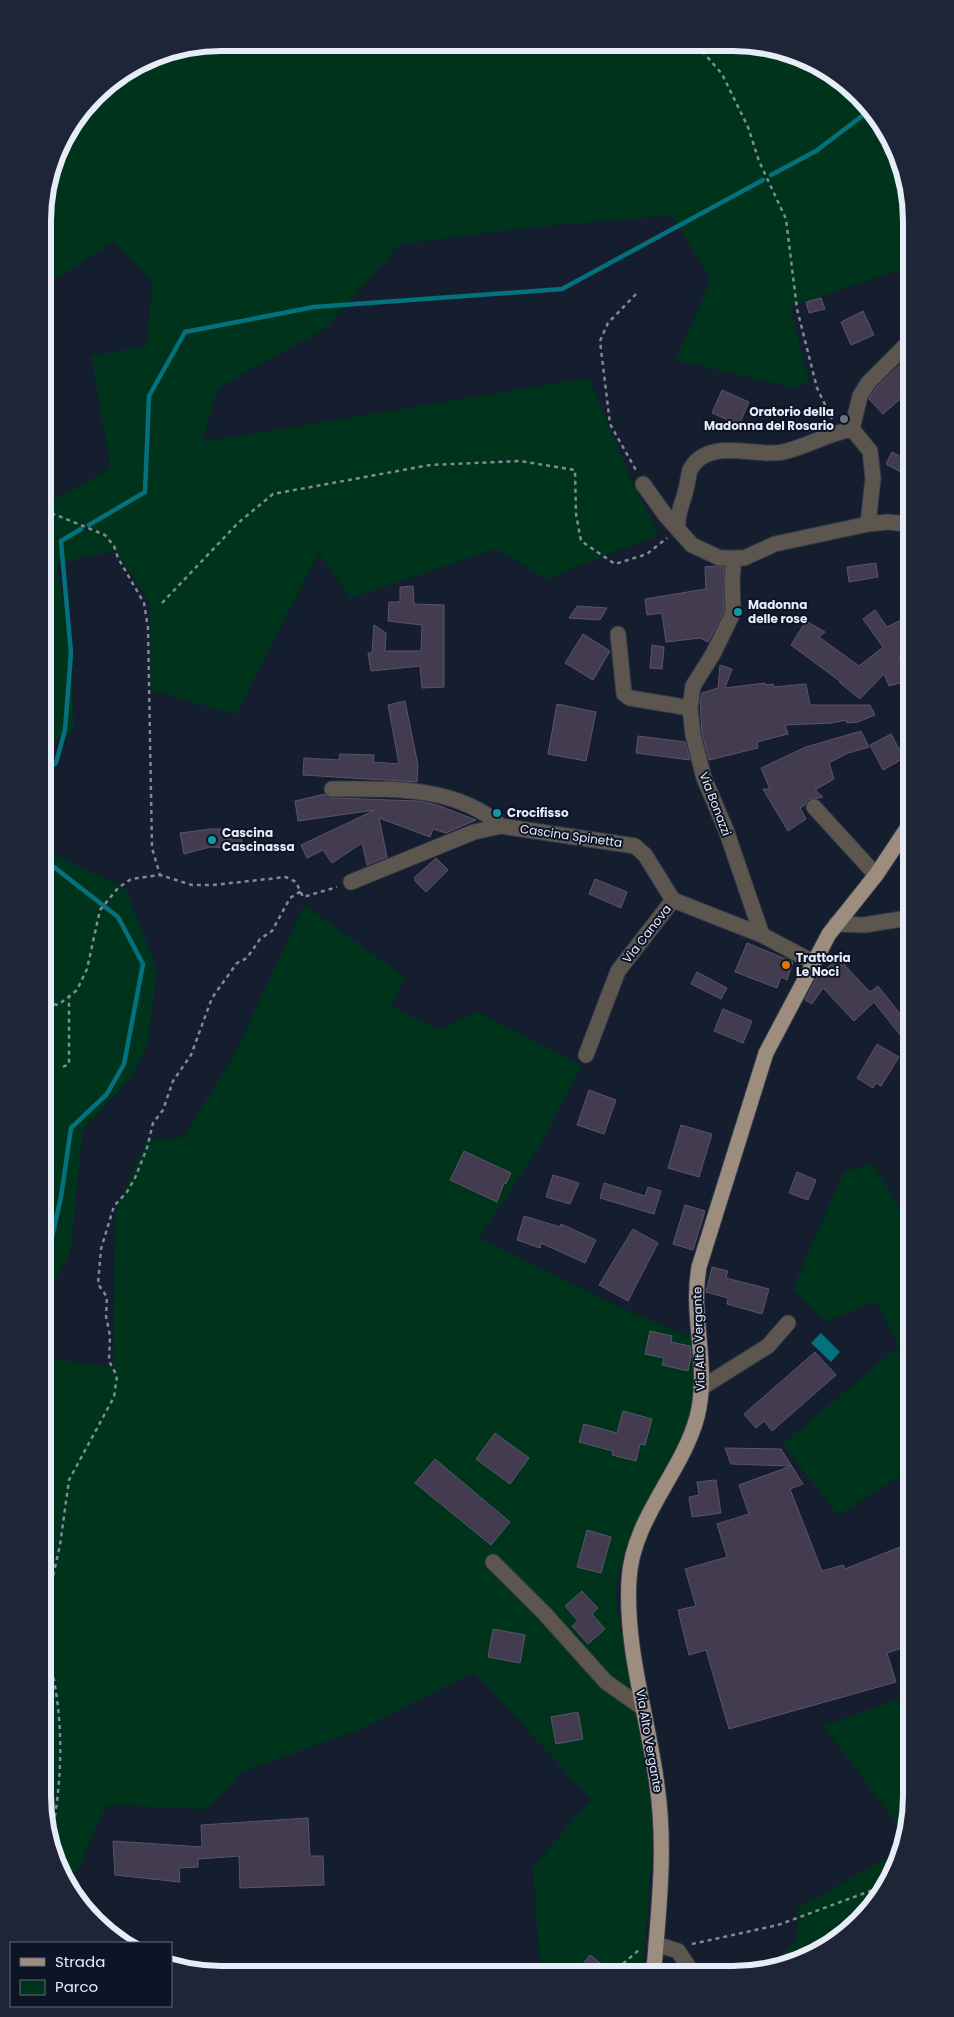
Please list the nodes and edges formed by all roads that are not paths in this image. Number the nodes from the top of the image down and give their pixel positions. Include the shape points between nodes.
1 (903, 348) edge
2 (845, 431) junction
3 (643, 484) road end
4 (868, 524) junction
5 (903, 524) edge
6 (678, 529) junction
7 (734, 558) junction
8 (618, 634) dead end
9 (690, 708) junction
10 (332, 789) dead end
11 (814, 807) dead end
12 (500, 826) junction
13 (903, 835) edge
14 (876, 875) junction
15 (351, 882) road end
16 (673, 900) junction
17 (903, 919) edge
18 (840, 923) junction
19 (762, 936) junction
20 (813, 962) junction
21 (586, 1055) dead end
22 (788, 1323) dead end
23 (701, 1388) junction
24 (494, 1562) dead end
25 (644, 1708) junction
26 (656, 1944) junction
27 (654, 1966) edge
28 (688, 1966) edge

1 - 2 street via 868,383
2 - 4 street via 870,452 873,478
2 - 6 street via 781,453 736,450 712,453 700,459 690,470 677,516
3 - 6 street
4 - 5 street
4 - 7 street via 775,544 744,558
6 - 7 street via 692,545 720,558
7 - 9 street, Via Bonazzi via 733,613 693,686
8 - 9 street via 624,694 630,698
9 - 19 street, Via Bonazzi via 704,778 726,830
10 - 12 street, Cascina Spinetta via 426,792 488,815
11 - 14 street
12 - 15 street, Cascina Spinetta via 474,832
12 - 16 street, Cascina Spinetta via 635,846 645,855
13 - 14 main road, Via Alto Vergante
14 - 18 main road, Via Alto Vergante
16 - 19 street, Via Canova
16 - 21 street, Via Canova via 618,971
17 - 18 street via 864,925
18 - 20 main road, Via Alto Vergante
19 - 20 street, Via Canova
20 - 23 main road, Via Alto Vergante via 766,1053 699,1267 696,1304
22 - 23 street via 768,1346
23 - 25 main road, Via Alto Vergante via 690,1438 632,1555 629,1578 632,1647
24 - 25 street via 606,1682
25 - 26 main road, Via Alto Vergante via 662,1836
26 - 27 main road, Via Alto Vergante
26 - 28 street via 678,1951

